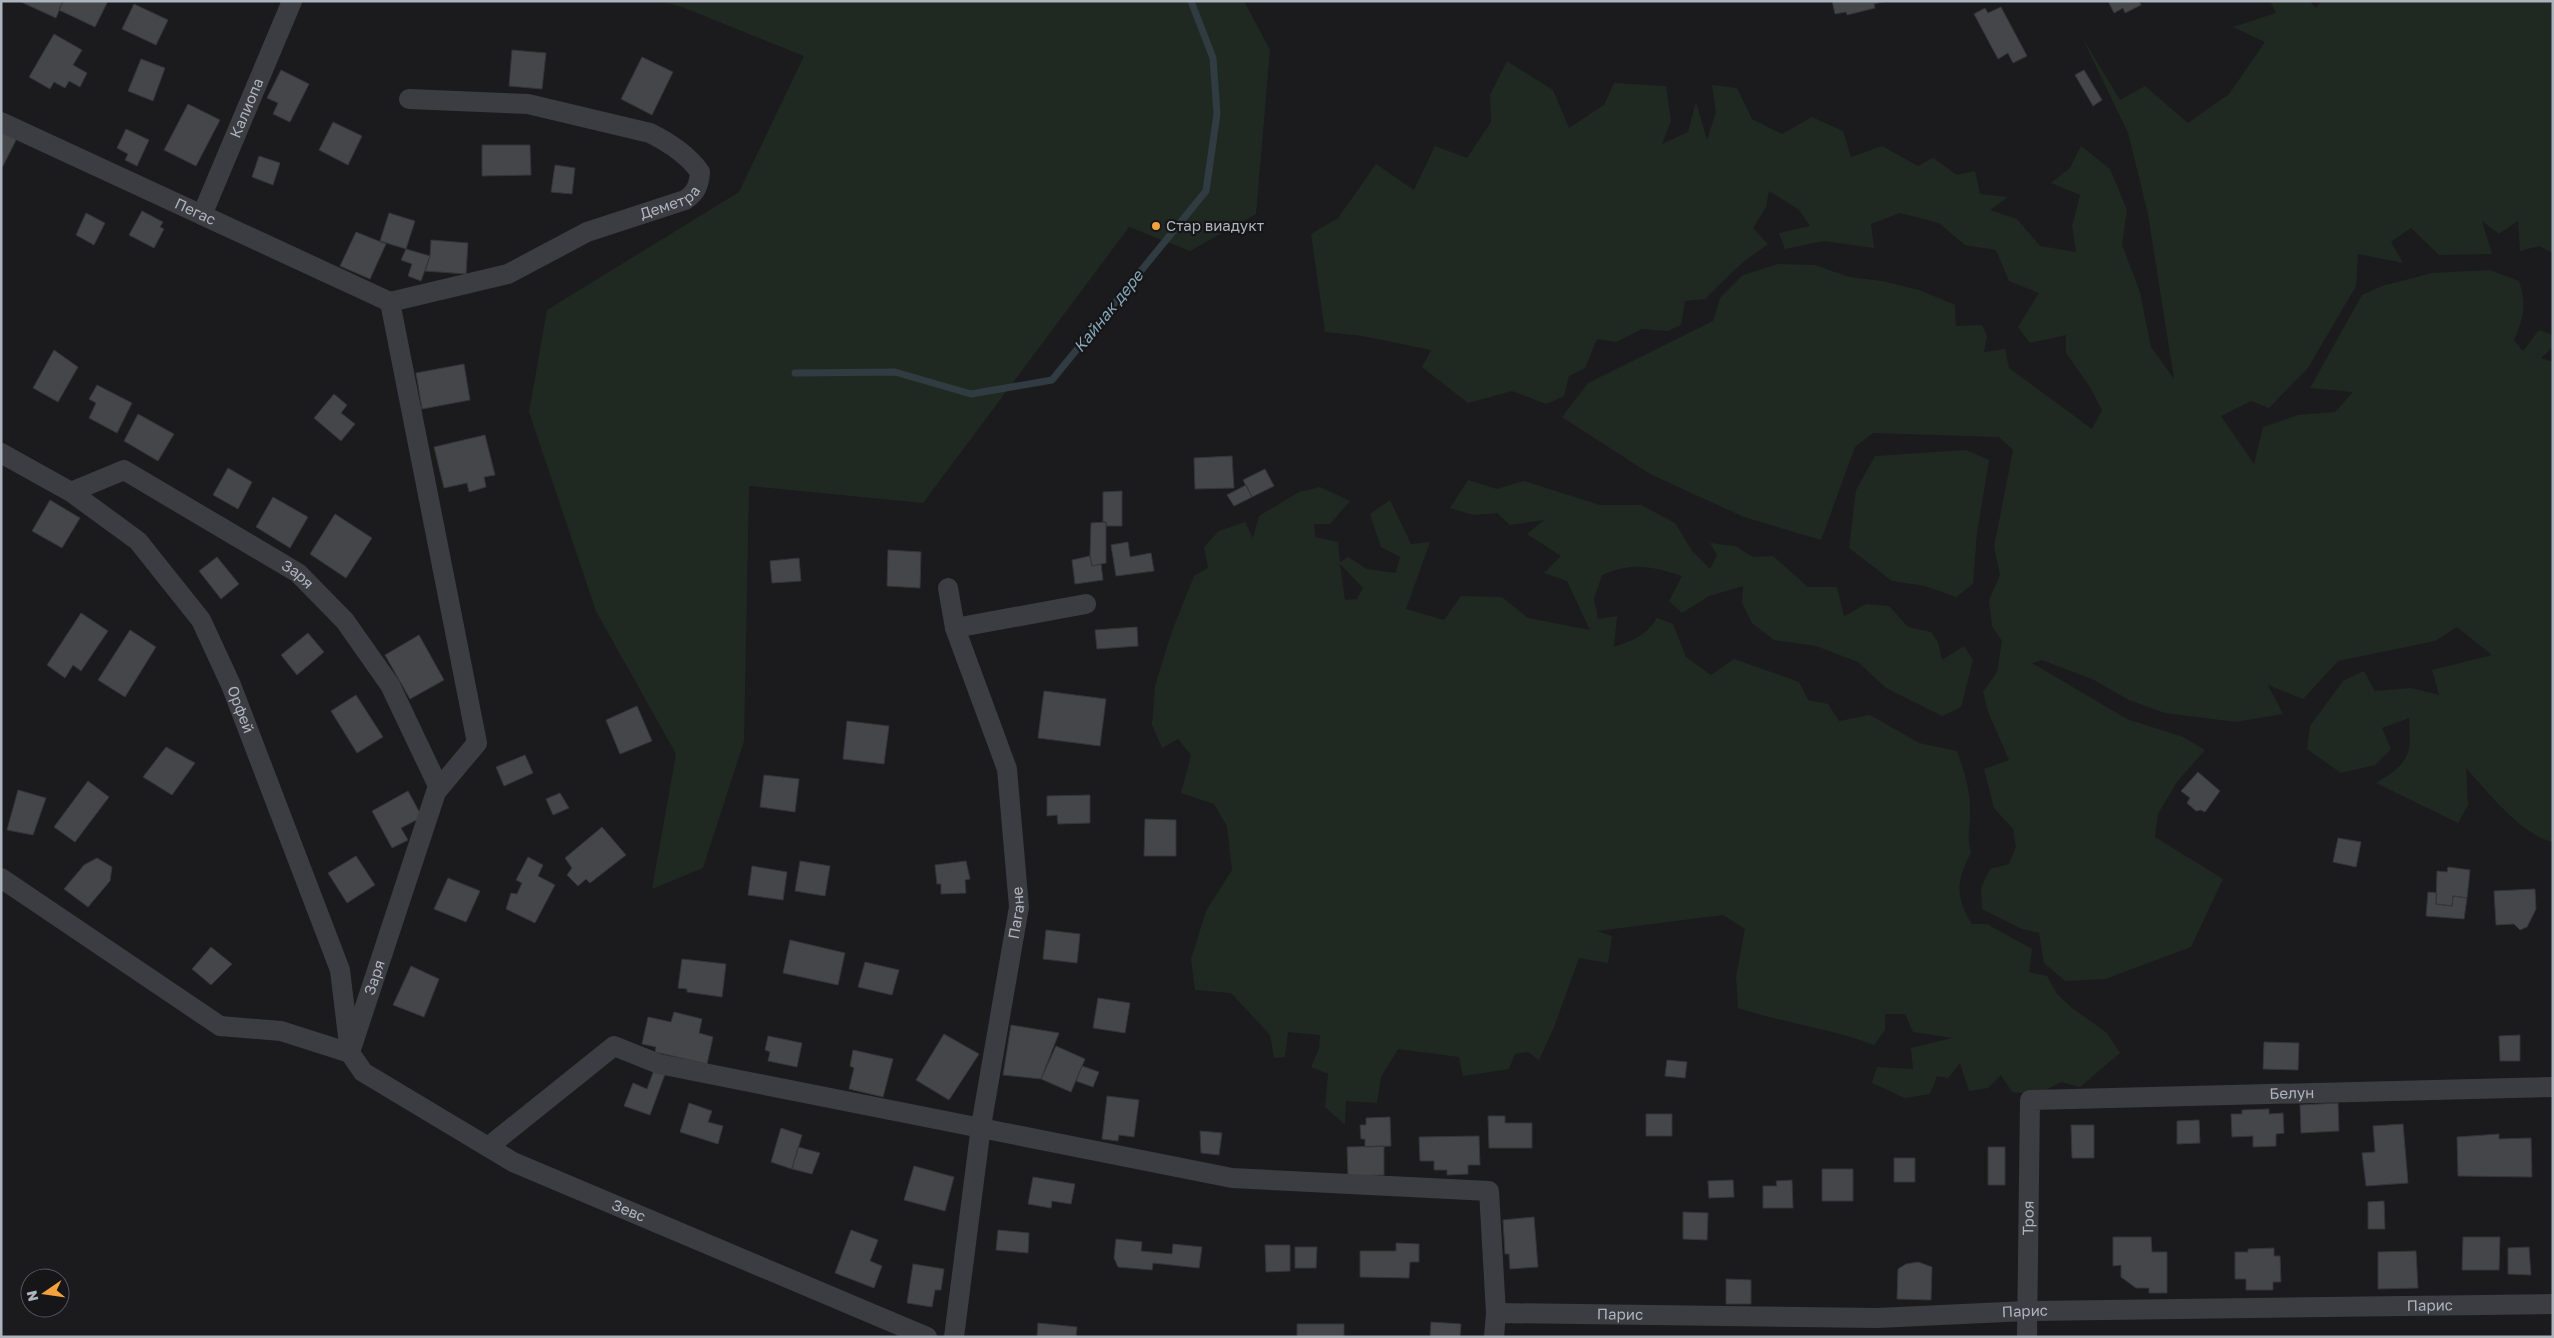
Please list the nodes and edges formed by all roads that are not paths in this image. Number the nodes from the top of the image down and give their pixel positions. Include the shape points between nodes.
1 (292, 1) edge
2 (409, 98) dead end
3 (1, 122) edge
4 (202, 215) junction
5 (390, 302) junction
6 (1, 453) edge
7 (71, 492) junction
8 (948, 588) dead end
9 (1086, 604) dead end
10 (955, 628) junction
11 (439, 788) junction
12 (1, 878) edge
13 (350, 1053) junction
14 (2553, 1087) edge
15 (2030, 1100) joint
16 (981, 1126) junction
17 (488, 1147) junction
18 (2553, 1304) edge
19 (2027, 1312) junction
20 (1496, 1313) junction
21 (927, 1337) edge
22 (954, 1337) edge
23 (1494, 1337) edge
24 (2028, 1337) edge

1 - 4 street, Калиопа
2 - 5 street, Деметра via 528,104 650,133 693,162 700,172 700,183 695,194 685,200 586,232 508,274
3 - 4 street, Пегас
4 - 5 street, Пегас
5 - 11 street, Заря via 477,743
6 - 7 street, Орфей
7 - 11 street, Заря via 124,470 298,573 345,621 390,685
7 - 13 street, Орфей via 138,541 201,620 231,684 340,970
8 - 10 street, Пагане
9 - 10 street
10 - 16 street, Пагане via 1007,769 1019,907
11 - 13 street, Заря
12 - 13 street via 220,1026 281,1031
13 - 17 street, Зевс via 363,1072
14 - 15 street, Белун
15 - 19 street, Троя
16 - 17 street via 659,1064 614,1046
16 - 20 street via 1232,1178 1489,1192
16 - 22 street, Пагане
17 - 21 street, Зевс via 513,1162
18 - 19 street, Парис
19 - 20 street, Парис via 1877,1318
19 - 24 street, Троя
20 - 23 street

